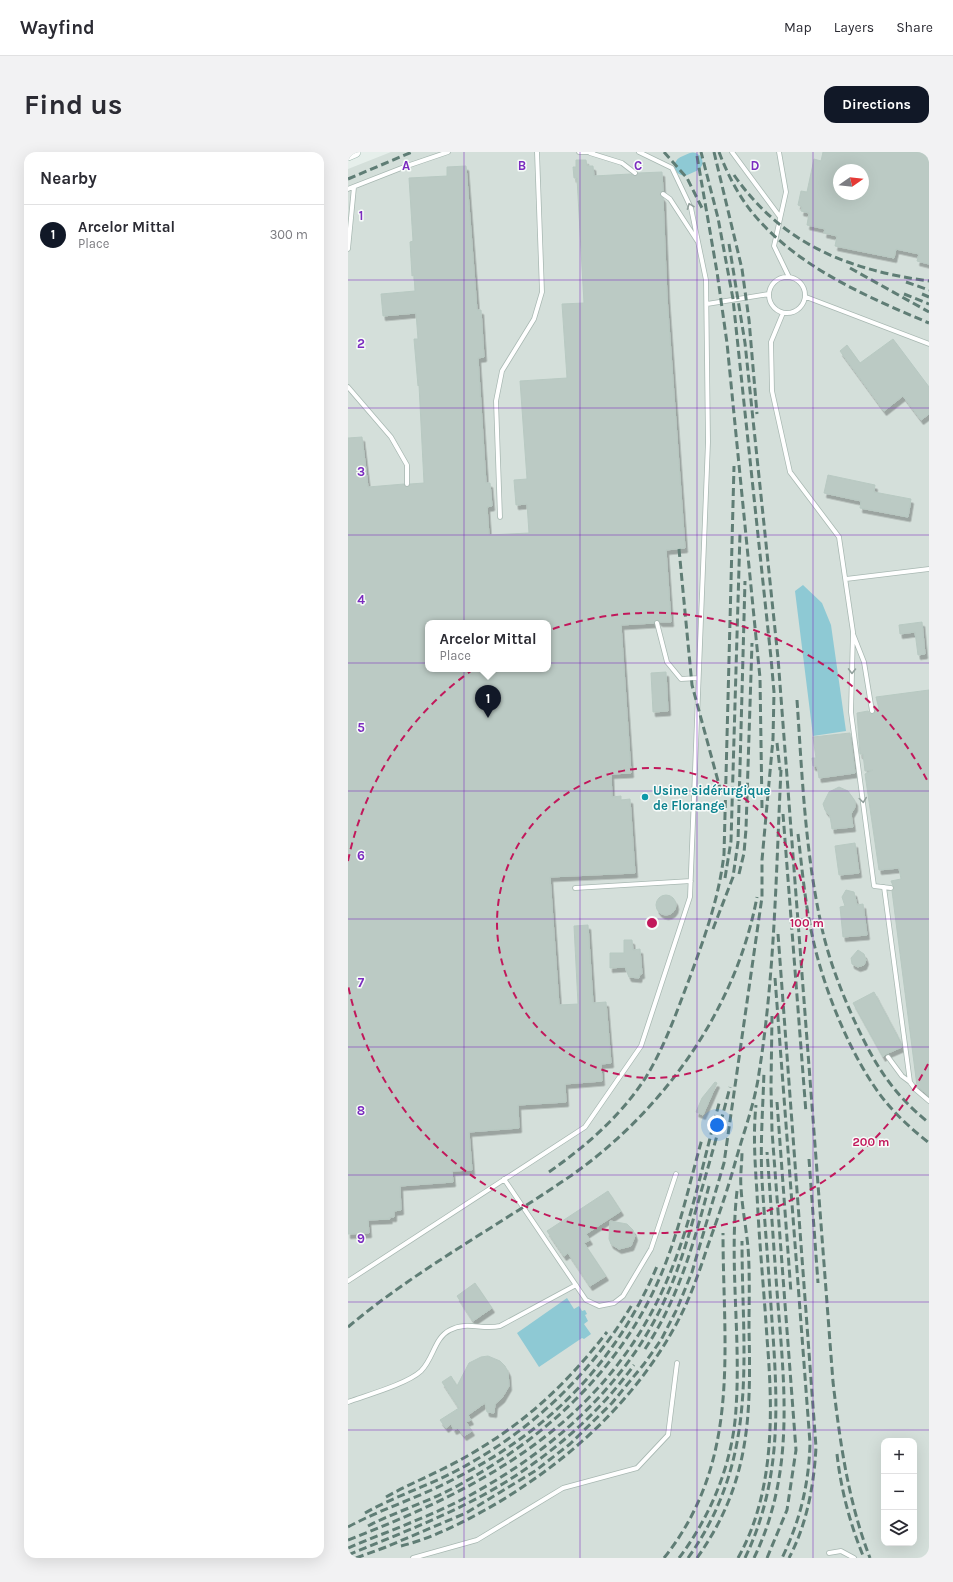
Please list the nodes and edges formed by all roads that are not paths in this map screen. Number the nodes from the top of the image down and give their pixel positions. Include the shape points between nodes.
1 (355, 152) edge
2 (448, 152) edge
3 (537, 152) edge
4 (579, 152) edge
5 (590, 152) edge
6 (593, 152) edge
7 (639, 152) edge
8 (732, 152) edge
9 (780, 152) edge
10 (348, 154) edge
11 (635, 174) dead end
12 (354, 187) junction
13 (348, 189) edge
14 (663, 194) dead end
15 (780, 217) junction
16 (699, 244) junction
17 (348, 249) edge
18 (789, 277) junction
19 (769, 294) junction
20 (806, 298) junction
21 (707, 304) junction
22 (783, 313) junction
23 (929, 344) edge
24 (348, 387) edge
25 (407, 484) dead end
26 (500, 517) dead end
27 (929, 569) edge
28 (846, 579) junction
29 (657, 623) dead end
30 (853, 632) junction
31 (698, 678) junction
32 (872, 711) dead end
33 (691, 880) junction
34 (884, 887) junction
35 (575, 888) dead end
36 (891, 888) dead end
37 (888, 1057) dead end
38 (910, 1082) junction
39 (929, 1101) edge
40 (676, 1174) dead end
41 (504, 1179) junction
42 (348, 1281) edge
43 (576, 1285) junction
44 (677, 1363) dead end
45 (348, 1402) edge
46 (829, 1553) dead end
47 (413, 1558) edge
48 (854, 1558) edge

1 - 10 main road
2 - 12 lane
3 - 26 lane via 542,292 534,319 502,371 496,401
4 - 5 lane
5 - 6 lane
5 - 11 lane via 622,164
16 -> 7 lane via 692,208 672,168
8 - 15 lane
9 - 15 lane via 786,192
12 - 13 lane
12 - 17 lane
14 - 16 lane via 670,199
15 - 18 lane via 774,246
16 - 21 lane via 706,280
18 - 19 lane via 778,280
18 - 20 lane via 803,286
19 - 21 lane
19 - 22 lane via 773,306
20 - 22 lane via 796,312
20 - 23 lane
21 - 31 lane via 708,442
22 - 28 lane via 771,342 772,391 790,472 839,537
24 - 25 lane via 391,437 407,465
27 - 28 lane
28 - 30 lane
29 - 31 lane via 667,662 681,679
30 - 32 lane via 864,662
30 -> 34 lane via 851,712 874,886
31 - 33 lane
33 - 35 lane
33 - 41 lane via 690,897 641,1046 585,1127
34 - 36 lane
34 - 38 lane
37 - 38 lane via 902,1076
38 - 39 lane
40 - 43 lane via 651,1249 623,1296 614,1303 599,1306 586,1300
41 - 42 lane
41 - 43 lane
43 - 45 lane via 500,1326 489,1329 477,1325 451,1329 440,1336 431,1359 420,1372 395,1385
44 - 47 lane via 668,1436 637,1468 564,1488 477,1540
46 - 48 lane via 841,1551

